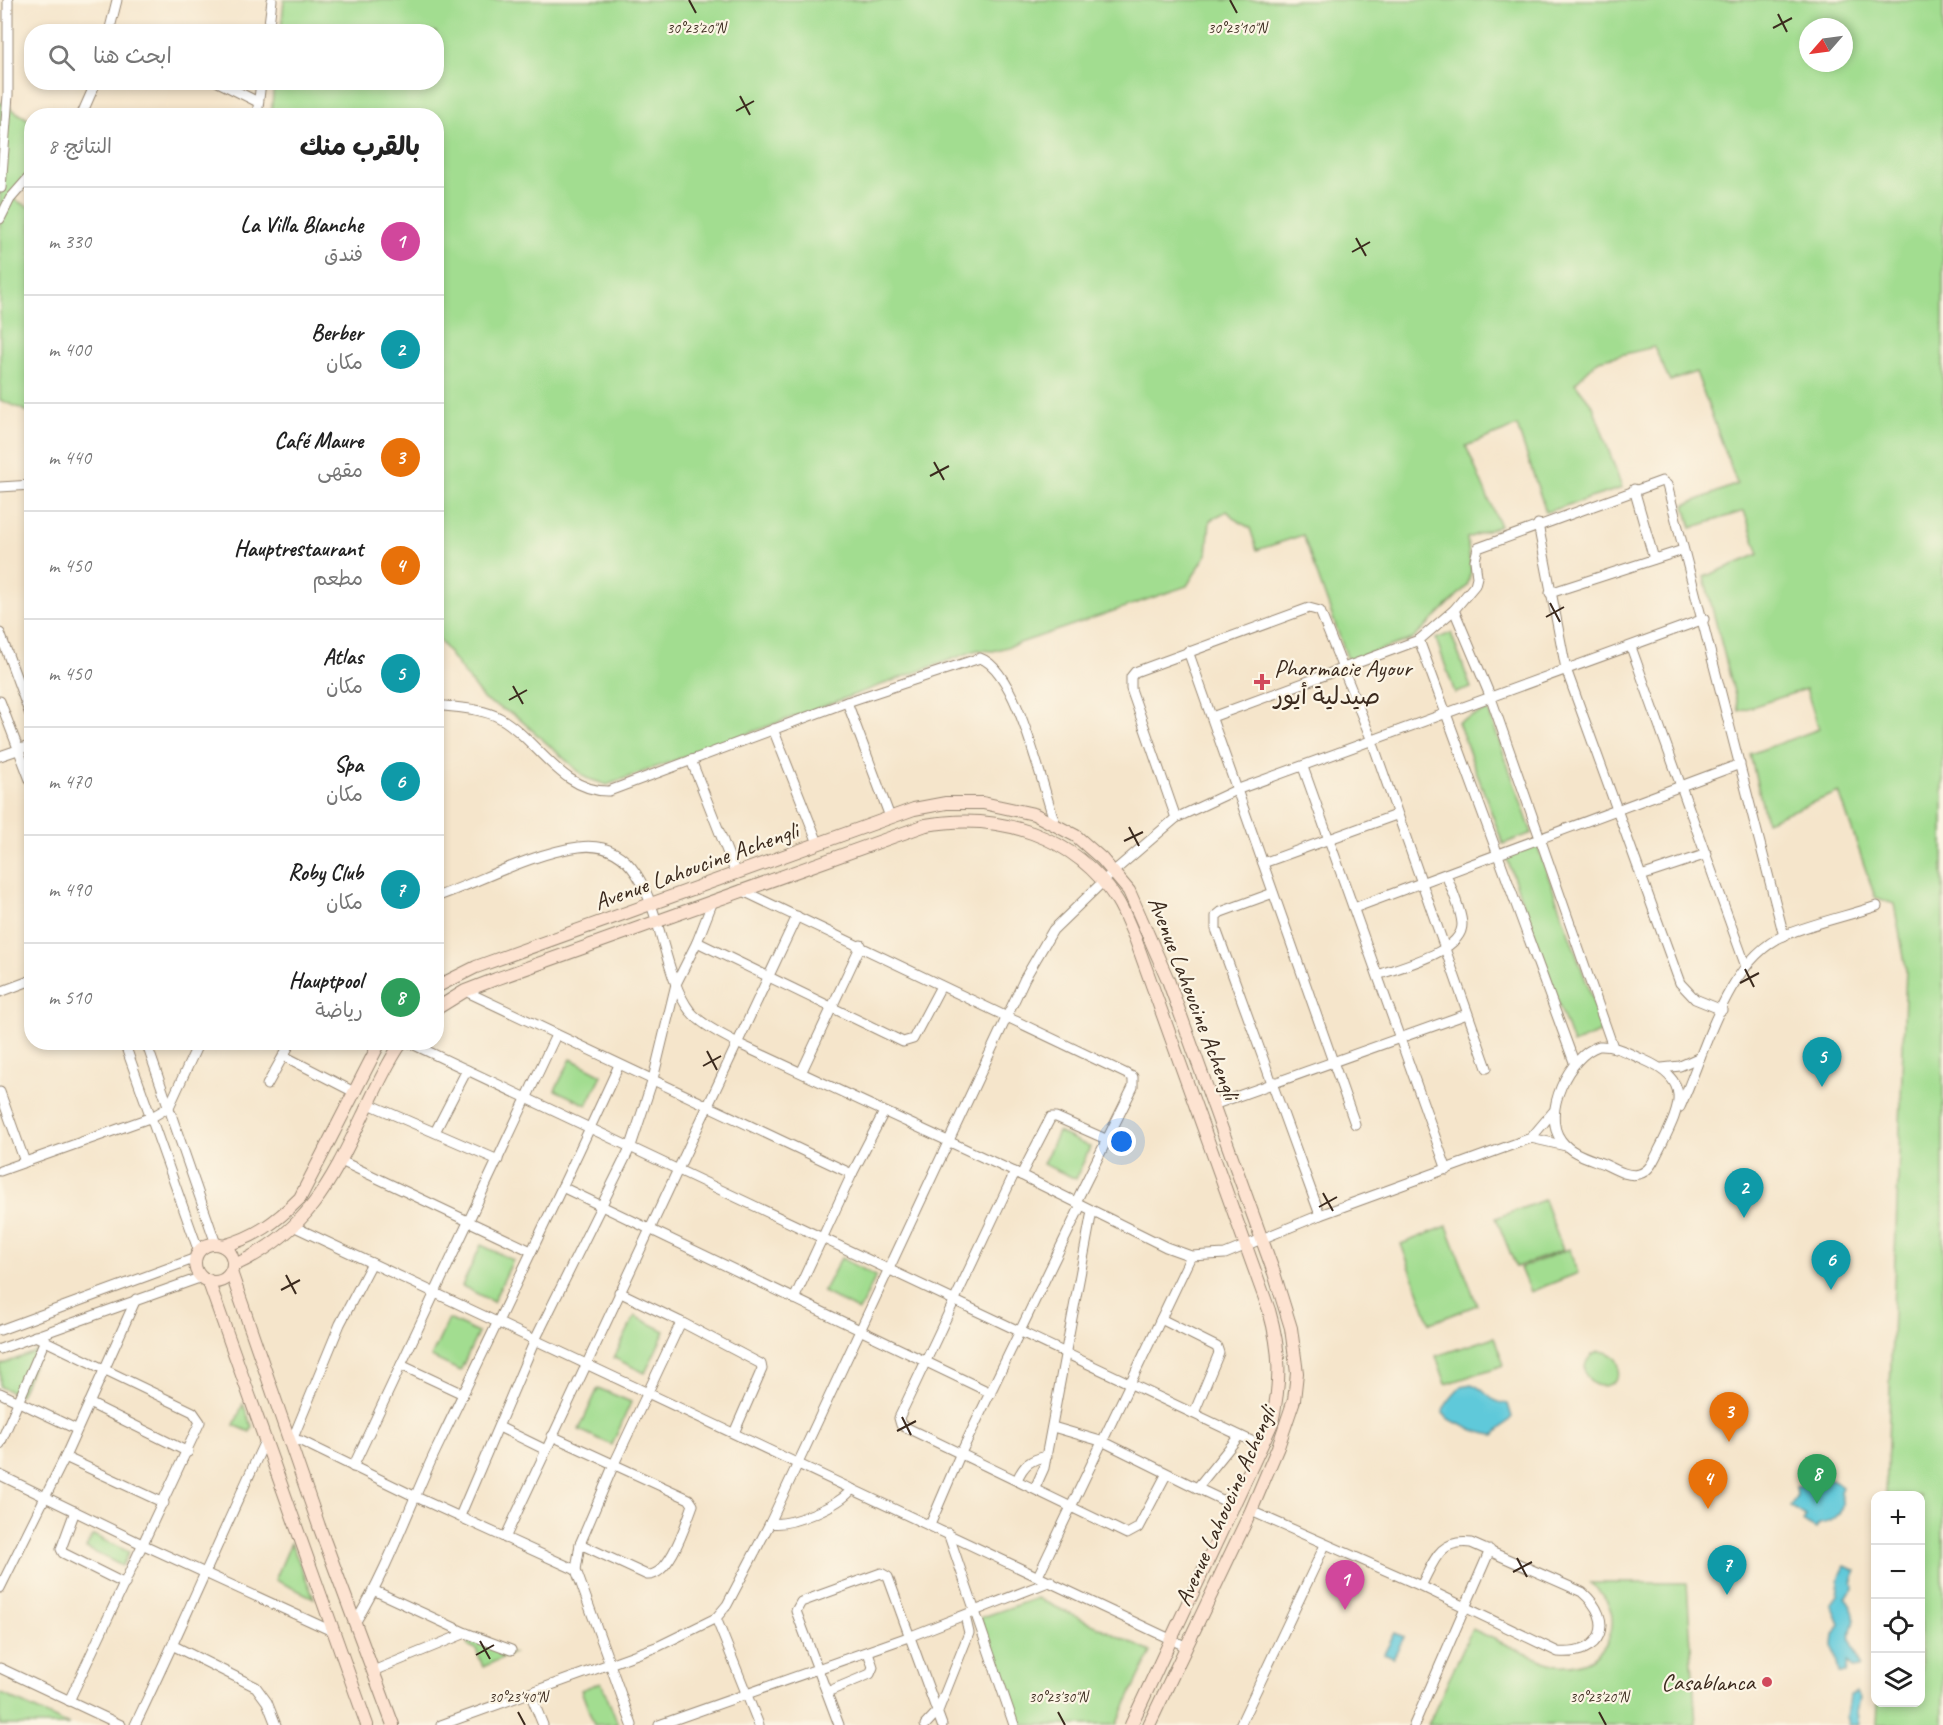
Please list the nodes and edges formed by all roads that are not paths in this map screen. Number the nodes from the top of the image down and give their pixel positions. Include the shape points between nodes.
1 (8, 0) edge
2 (117, 0) edge
3 (272, 0) edge
4 (112, 24) edge
5 (269, 24) edge
6 (92, 90) edge
7 (234, 90) edge
8 (260, 90) edge
9 (258, 102) junction
10 (85, 108) edge
11 (258, 108) edge
12 (24, 183) edge
13 (1, 187) edge
14 (13, 196) junction
15 (0, 219) edge
16 (24, 486) edge
17 (2, 489) edge
18 (1634, 489) junction
19 (1538, 524) junction
20 (1683, 549) junction
21 (1654, 559) junction
22 (1550, 593) junction
23 (1454, 610) junction
24 (1704, 619) junction
25 (0, 633) edge
26 (1419, 640) junction
27 (1631, 647) junction
28 (1188, 651) junction
29 (1566, 669) junction
30 (1344, 670) junction
31 (24, 698) edge
32 (1491, 698) junction
33 (0, 701) edge
34 (847, 702) junction
35 (444, 706) edge
36 (1446, 715) junction
37 (1212, 717) junction
38 (773, 729) junction
39 (1371, 741) junction
40 (24, 747) edge
41 (19, 749) junction
42 (0, 756) edge
43 (691, 760) junction
44 (24, 763) edge
45 (1740, 764) junction
46 (1303, 767) junction
47 (1683, 786) junction
48 (1236, 790) junction
49 (1618, 811) junction
50 (1396, 815) junction
51 (890, 817) junction
52 (1176, 818) junction
53 (1055, 823) junction
54 (1541, 839) junction
55 (1329, 840) junction
56 (818, 843) junction
57 (1707, 854) junction
58 (1498, 855) junction
59 (1263, 863) junction
60 (1113, 872) junction
61 (736, 874) junction
62 (1446, 874) junction
63 (1641, 876) junction
64 (1102, 882) junction
65 (1422, 884) junction
66 (741, 890) junction
67 (1274, 893) junction
68 (444, 894) edge
69 (713, 901) junction
70 (651, 905) junction
71 (1877, 906) dead end
72 (1354, 908) junction
73 (797, 916) junction
74 (656, 922) junction
75 (1784, 936) junction
76 (697, 942) junction
77 (861, 945) junction
78 (1445, 950) junction
79 (1745, 964) junction
80 (1378, 975) junction
81 (770, 976) junction
82 (24, 983) edge
83 (444, 983) edge
84 (676, 984) junction
85 (941, 986) junction
86 (465, 991) junction
87 (0, 992) edge
88 (444, 1004) edge
89 (833, 1008) junction
90 (1722, 1010) junction
91 (1467, 1014) junction
92 (1007, 1016) junction
93 (556, 1035) junction
94 (1400, 1037) junction
95 (739, 1044) junction
96 (1613, 1047) junction
97 (127, 1050) edge
98 (149, 1050) edge
99 (195, 1050) edge
100 (287, 1050) edge
101 (376, 1050) edge
102 (396, 1050) edge
103 (425, 1050) edge
104 (284, 1056) junction
105 (1700, 1057) junction
106 (1335, 1062) junction
107 (1574, 1062) junction
108 (620, 1065) junction
109 (1487, 1068) dead end
110 (1662, 1068) junction
111 (467, 1070) junction
112 (802, 1071) junction
113 (652, 1079) junction
114 (1273, 1083) junction
115 (267, 1085) dead end
116 (0, 1092) edge
117 (354, 1092) junction
118 (526, 1099) junction
119 (369, 1104) junction
120 (709, 1105) junction
121 (1214, 1105) junction
122 (169, 1107) junction
123 (884, 1112) junction
124 (1553, 1112) junction
125 (1676, 1115) junction
126 (152, 1117) junction
127 (1355, 1124) dead end
128 (590, 1129) junction
129 (435, 1132) junction
130 (1530, 1138) junction
131 (1108, 1140) junction
132 (948, 1142) junction
133 (631, 1146) junction
134 (1566, 1147) junction
135 (498, 1160) junction
136 (341, 1161) junction
137 (25, 1162) junction
138 (680, 1169) junction
139 (1447, 1170) junction
140 (0, 1171) edge
141 (1018, 1173) junction
142 (852, 1174) junction
143 (562, 1188) junction
144 (1079, 1203) junction
145 (601, 1206) junction
146 (1092, 1212) junction
147 (1320, 1215) junction
148 (469, 1221) junction
149 (295, 1227) junction
150 (648, 1230) junction
151 (823, 1236) junction
152 (1261, 1238) junction
153 (1245, 1244) junction
154 (219, 1245) junction
155 (531, 1251) junction
156 (197, 1255) junction
157 (1191, 1256) junction
158 (372, 1263) junction
159 (232, 1269) junction
160 (890, 1270) junction
161 (205, 1279) junction
162 (435, 1292) junction
163 (620, 1292) junction
164 (136, 1299) junction
165 (794, 1299) junction
166 (954, 1299) junction
167 (1161, 1319) junction
168 (681, 1322) junction
169 (499, 1323) junction
170 (0, 1330) edge
171 (860, 1331) junction
172 (1022, 1331) junction
173 (35, 1336) junction
174 (45, 1340) junction
175 (535, 1340) junction
176 (0, 1349) edge
177 (1068, 1353) junction
178 (925, 1362) junction
179 (586, 1364) junction
180 (401, 1365) junction
181 (104, 1369) junction
182 (1131, 1382) junction
183 (0, 1393) edge
184 (649, 1393) junction
185 (991, 1393) junction
186 (463, 1394) junction
187 (18, 1401) junction
188 (89, 1403) junction
189 (1194, 1413) junction
190 (1053, 1426) junction
191 (499, 1427) junction
192 (76, 1429) junction
193 (734, 1433) junction
194 (552, 1436) junction
195 (1239, 1436) junction
196 (291, 1439) junction
197 (265, 1441) junction
198 (1104, 1442) junction
199 (0, 1444) edge
200 (1262, 1446) junction
201 (546, 1450) junction
202 (188, 1452) junction
203 (960, 1455) junction
204 (1047, 1456) junction
205 (65, 1457) junction
206 (797, 1463) junction
207 (614, 1464) junction
208 (353, 1467) junction
209 (1166, 1474) junction
210 (0, 1475) edge
211 (1017, 1480) junction
212 (1035, 1488) junction
213 (1197, 1488) junction
214 (852, 1489) junction
215 (44, 1496) junction
216 (414, 1496) junction
217 (164, 1503) junction
218 (1235, 1506) junction
219 (1072, 1508) junction
220 (75, 1511) junction
221 (1251, 1512) junction
222 (460, 1516) junction
223 (770, 1522) junction
224 (930, 1525) junction
225 (948, 1533) junction
226 (505, 1538) junction
227 (580, 1544) junction
228 (144, 1545) junction
229 (1326, 1545) junction
230 (1490, 1550) junction
231 (576, 1570) junction
232 (205, 1571) junction
233 (1038, 1575) junction
234 (1051, 1581) junction
235 (125, 1584) junction
236 (1421, 1586) junction
237 (0, 1588) edge
238 (373, 1590) junction
239 (1467, 1606) junction
240 (970, 1614) junction
241 (716, 1618) junction
242 (355, 1623) junction
243 (334, 1632) junction
244 (466, 1633) junction
245 (911, 1636) junction
246 (1171, 1639) junction
247 (174, 1646) junction
248 (1185, 1646) junction
249 (511, 1650) dead end
250 (868, 1652) junction
251 (611, 1664) junction
252 (0, 1668) edge
253 (820, 1670) junction
254 (373, 1671) junction
255 (827, 1692) junction
256 (530, 1693) junction
257 (748, 1694) junction
258 (69, 1701) junction
259 (938, 1711) junction
260 (121, 1725) edge
261 (135, 1725) edge
262 (276, 1725) edge
263 (367, 1725) edge
264 (393, 1725) edge
265 (441, 1725) edge
266 (543, 1725) edge
267 (632, 1725) edge
268 (659, 1725) edge
269 (759, 1725) edge
270 (839, 1725) edge
271 (925, 1725) edge
272 (942, 1725) edge
273 (1014, 1725) edge
274 (1131, 1725) edge
275 (1149, 1725) edge
276 (1240, 1725) edge
277 (1414, 1725) edge

1 - 13 street via 8,94
2 - 4 street
3 - 5 street
6 - 10 street
7 - 9 street
8 - 9 street
9 - 11 street
12 - 14 street
13 - 14 street
14 - 15 street
16 - 17 street
18 - 19 street
18 - 20 street via 1659,480 1667,485
18 - 21 street
19 - 22 street
19 - 23 street via 1478,548 1475,585
20 - 21 street
20 - 24 street
21 - 22 street
22 - 29 street
23 - 26 street
23 - 32 street
24 - 27 street
24 - 45 street
25 - 31 street
26 - 30 street
26 - 36 street
27 - 29 street
27 - 47 street
28 - 30 street via 1315,607 1323,616
28 - 37 street
28 - 52 street via 1135,672 1129,681
29 - 32 street
29 - 49 street
30 - 37 street
30 - 39 street
32 - 36 street
32 - 54 street
33 - 41 street
34 - 38 street
34 - 51 street
34 - 53 street via 971,659 989,661 1004,678 1019,713
35 - 43 street via 498,717 516,728 582,787 598,791 609,791
36 - 39 street
36 - 58 street
37 - 48 street
38 - 43 street
38 - 56 street
39 - 46 street
39 - 50 street
40 - 41 street
41 - 42 street
41 - 44 street
43 - 61 street
45 - 47 street
45 - 75 street
46 - 48 street
46 - 55 street
47 - 49 street
47 - 57 street
48 - 52 street
48 - 59 street
49 - 54 street
49 - 63 street
50 - 55 street
50 - 65 street
51 - 53 street, Avenue Lahoucine Achengli via 946,803 983,802
51 - 56 street, Avenue Lahoucine Achengli
52 - 60 street
53 - 60 street, Avenue Lahoucine Achengli via 1076,836
54 - 58 street
54 - 96 street
55 - 59 street
55 - 72 street
56 - 61 street, Avenue Lahoucine Achengli
57 - 63 street
57 - 79 street
58 - 62 street
58 - 107 street
59 - 67 street
60 - 64 street
60 - 121 street, Avenue Lahoucine Achengli via 1139,910
61 - 70 street, Avenue Lahoucine Achengli
62 - 65 street
62 - 78 street via 1462,923 1460,933
63 - 90 street via 1680,983 1695,999
64 - 66 street, Avenue Lahoucine Achengli via 1087,865 1052,840 1002,823 964,820 926,825
64 - 92 street via 1053,930
64 - 153 street, Avenue Lahoucine Achengli via 1117,900 1135,938
65 - 72 street
65 - 78 street
66 - 69 street, Avenue Lahoucine Achengli
66 - 73 street
67 - 106 street
67 - 114 street via 1221,912 1215,922
68 - 70 street via 557,851 586,847 604,849 633,867
69 - 74 street, Avenue Lahoucine Achengli
69 - 76 street
70 - 74 street
70 - 83 street, Avenue Lahoucine Achengli via 476,967
71 - 75 street
72 - 80 street
73 - 77 street
73 - 81 street
74 - 84 street
74 - 86 street, Avenue Lahoucine Achengli
75 - 79 street
76 - 81 street
76 - 84 street
77 - 85 street
77 - 89 street
78 - 80 street
78 - 91 street
79 - 90 street
80 - 94 street
81 - 89 street
81 - 95 street
82 - 87 street
84 - 95 street via 701,1022
84 - 113 street
85 - 89 street via 908,1042
85 - 92 street
86 - 88 street, Avenue Lahoucine Achengli
86 - 93 street
89 - 112 street
90 - 105 street
91 - 94 street
91 - 109 street
92 - 131 street via 1132,1077 1133,1088
92 - 132 street
93 - 108 street
93 - 118 street
94 - 106 street
94 - 139 street
95 - 112 street
95 - 120 street
96 - 107 street via 1592,1048
96 - 110 street
97 - 126 street
98 - 122 street
99 - 122 street
100 - 104 street
101 - 117 street
102 - 119 street
103 - 111 street
104 - 115 street
104 - 117 street
105 - 110 street via 1680,1066
105 - 125 street
106 - 114 street
106 - 127 street
107 - 124 street
108 - 113 street
108 - 128 street
110 - 125 street via 1677,1090
111 - 118 street
111 - 129 street
112 - 123 street
113 - 120 street
113 - 133 street
114 - 121 street
114 - 147 street
116 - 137 street
117 - 154 street via 300,1197 260,1233
118 - 128 street
118 - 135 street
119 - 129 street
119 - 136 street
120 - 138 street
120 - 142 street
121 - 152 street, Avenue Lahoucine Achengli
122 - 126 street
122 - 154 street
123 - 132 street
123 - 142 street
124 - 130 street
124 - 134 street via 1556,1131
125 - 134 street via 1650,1166 1639,1174 1625,1173
126 - 137 street
126 - 156 street
128 - 133 street
128 - 143 street
129 - 135 street
130 - 134 street
130 - 139 street
131 - 141 street via 1051,1118
131 - 144 street
132 - 141 street
132 - 160 street
133 - 138 street
133 - 145 street
135 - 148 street
136 - 148 street
136 - 149 street
137 - 140 street
138 - 150 street
138 - 151 street
139 - 147 street
141 - 144 street
141 - 166 street
142 - 151 street
143 - 145 street
143 - 155 street
144 - 146 street
144 - 172 street
145 - 150 street
145 - 175 street
146 - 157 street
146 - 177 street
147 - 152 street
148 - 155 street
148 - 162 street
149 - 158 street
149 - 159 street
150 - 163 street
150 - 165 street
151 - 160 street
151 - 165 street
152 - 153 street
152 - 221 street, Avenue Lahoucine Achengli via 1291,1328 1297,1373 1294,1400
153 - 157 street via 1225,1254
153 - 200 street, Avenue Lahoucine Achengli via 1277,1337 1280,1369 1272,1423
154 - 156 street via 206,1245
154 - 159 street via 231,1254
155 - 169 street
156 - 161 street via 196,1268
156 - 170 street
157 - 167 street
158 - 162 street
158 - 196 street via 340,1324
159 - 161 street via 219,1281
159 - 196 street
160 - 166 street
160 - 171 street
161 - 164 street
161 - 197 street
162 - 169 street
162 - 180 street
163 - 168 street
163 - 179 street
164 - 173 street
164 - 181 street
165 - 171 street
166 - 172 street
166 - 178 street
167 - 182 street
167 - 189 street via 1217,1347 1219,1353
168 - 184 street
168 - 193 street via 761,1364
169 - 175 street
169 - 186 street
171 - 178 street
171 - 206 street
172 - 177 street
172 - 185 street
173 - 174 street
173 - 176 street
174 - 181 street
174 - 187 street
175 - 179 street
175 - 191 street
177 - 182 street
177 - 190 street
178 - 185 street
178 - 203 street via 900,1422 904,1428
179 - 184 street
179 - 194 street
180 - 186 street
180 - 208 street
181 - 188 street
181 - 202 street via 193,1412 200,1422
182 - 189 street
182 - 198 street
183 - 187 street
184 - 193 street
184 - 207 street
185 - 203 street
186 - 216 street
187 - 192 street
187 - 199 street
188 - 192 street
188 - 202 street
189 - 195 street
190 - 198 street
190 - 204 street
191 - 201 street
191 - 222 street
192 - 205 street
193 - 206 street
194 - 201 street
194 - 207 street
195 - 200 street
195 - 213 street
196 - 208 street
196 - 242 street
197 - 232 street
197 - 243 street
198 - 209 street
198 - 219 street
200 - 218 street, Avenue Lahoucine Achengli
201 - 226 street
202 - 217 street
203 - 211 street
203 - 224 street
204 - 211 street via 1031,1460
204 - 212 street
205 - 215 street
205 - 217 street
206 - 214 street
206 - 223 street
207 - 227 street
207 - 227 street via 688,1499 692,1507 668,1564 658,1574 647,1575
208 - 216 street
209 - 213 street
209 - 219 street via 1133,1533 1119,1532
210 - 215 street
211 - 212 street
212 - 219 street
213 - 218 street
214 - 223 street via 837,1503 786,1523
214 - 224 street
215 - 220 street
215 - 237 street
216 - 222 street
216 - 238 street
217 - 228 street
218 - 246 street, Avenue Lahoucine Achengli
219 - 233 street
220 - 228 street
220 - 235 street via 61,1549 63,1553
221 - 229 street
221 - 248 street, Avenue Lahoucine Achengli
222 - 226 street
223 - 241 street via 727,1605
224 - 225 street
225 - 233 street
225 - 240 street
226 - 231 street
227 - 231 street
228 - 232 street
228 - 235 street
229 - 236 street
229 - 276 street
230 - 236 street via 1456,1541 1446,1546
230 - 239 street
230 - 239 street via 1582,1592 1601,1614 1602,1629 1588,1647 1558,1652
231 - 251 street
232 - 243 street
232 - 247 street
233 - 234 street
234 - 240 street
234 - 246 street
235 - 258 street
236 - 239 street
238 - 242 street
238 - 244 street
239 - 277 street
240 - 245 street
240 - 259 street via 969,1633
240 - 273 street
241 - 251 street
241 - 257 street
242 - 254 street
243 - 263 street
244 - 249 street
244 - 254 street
245 - 250 street
245 - 253 street via 884,1574 801,1602 796,1611
245 - 259 street
246 - 248 street
246 - 274 street, Avenue Lahoucine Achengli
247 - 261 street
247 - 262 street via 256,1687
248 - 275 street, Avenue Lahoucine Achengli
250 - 253 street
250 - 255 street via 873,1667 870,1674
251 - 256 street
251 - 267 street
252 - 258 street
253 - 255 street
253 - 257 street
254 - 264 street
255 - 270 street
256 - 265 street
256 - 266 street
257 - 268 street
257 - 269 street
258 - 260 street
259 - 271 street
259 - 272 street

